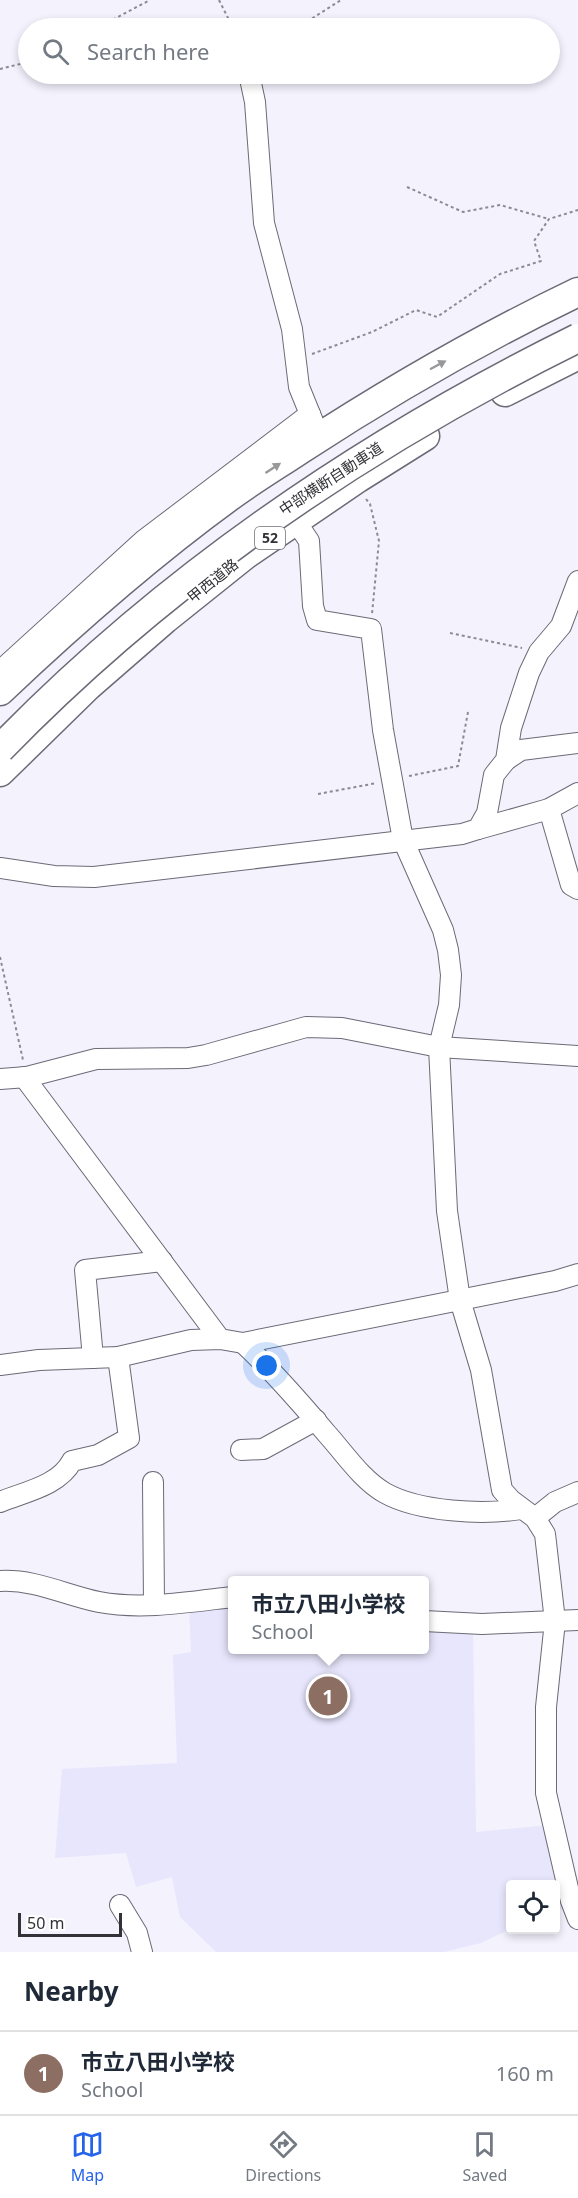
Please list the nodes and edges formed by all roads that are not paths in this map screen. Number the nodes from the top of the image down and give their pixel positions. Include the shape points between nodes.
1 (251, 84) edge
2 (578, 292) edge
3 (578, 338) edge
4 (578, 355) edge
5 (315, 426) junction
6 (295, 520) junction
7 (578, 581) edge
8 (0, 670) edge
9 (0, 691) edge
10 (578, 743) edge
11 (0, 749) edge
12 (506, 760) junction
13 (0, 772) edge
14 (578, 793) edge
15 (549, 809) junction
16 (478, 829) junction
17 (403, 840) junction
18 (0, 868) edge
19 (578, 889) edge
20 (439, 1047) junction
21 (578, 1056) edge
22 (26, 1077) junction
23 (0, 1079) edge
24 (162, 1261) junction
25 (578, 1274) edge
26 (460, 1300) junction
27 (220, 1339) junction
28 (243, 1342) junction
29 (118, 1357) junction
30 (93, 1358) junction
31 (0, 1365) edge
32 (316, 1420) junction
33 (241, 1450) dead end
34 (153, 1482) dead end
35 (578, 1492) edge
36 (0, 1502) edge
37 (528, 1513) junction
38 (0, 1581) edge
39 (228, 1598) edge
40 (154, 1604) junction
41 (578, 1620) edge
42 (429, 1621) edge
43 (555, 1621) junction
44 (120, 1905) dead end
45 (576, 1906) edge
46 (142, 1952) edge

1 - 5 street via 264,223 292,329 299,387
5 -> 2 highway
3 - 11 highway, 中部横断自動車道, bridge via 443,409 286,507 133,626
4 - 6 highway, 甲西道路 / 52 via 435,430
5 - 8 street via 144,540
9 -> 5 highway via 144,562
6 - 13 highway, 甲西道路 / 52 via 165,619 88,686
6 - 17 street via 309,541 317,620 371,629 383,730
7 - 12 street via 561,626 539,652 529,673 511,728
10 - 12 street via 521,750
12 - 16 street via 494,775 487,813
14 - 15 street
15 - 16 street
15 - 19 street via 572,885
16 - 17 street
17 - 18 street via 94,877
17 - 20 street via 448,950 449,1005
20 - 21 street
20 - 22 street via 342,1028 306,1026 206,1055 96,1059
20 - 26 street via 447,1211
22 - 23 street
22 - 24 street
24 - 27 street
24 - 30 street via 85,1270
25 - 26 street
26 - 28 street
26 - 37 street via 481,1370 502,1490
27 - 28 street
27 - 29 street via 191,1340
28 - 32 street
29 - 30 street
29 - 36 street via 129,1438 98,1455 72,1461 67,1470 49,1483
30 - 31 street
32 - 33 street via 263,1449
32 - 37 street via 362,1474 401,1501 458,1510
34 - 40 street
35 - 37 street
37 - 43 street via 545,1534
38 - 40 street via 28,1582 98,1602
39 - 40 street
41 - 43 street
42 - 43 street
43 - 45 street via 546,1707 546,1793
44 - 46 street via 137,1933

